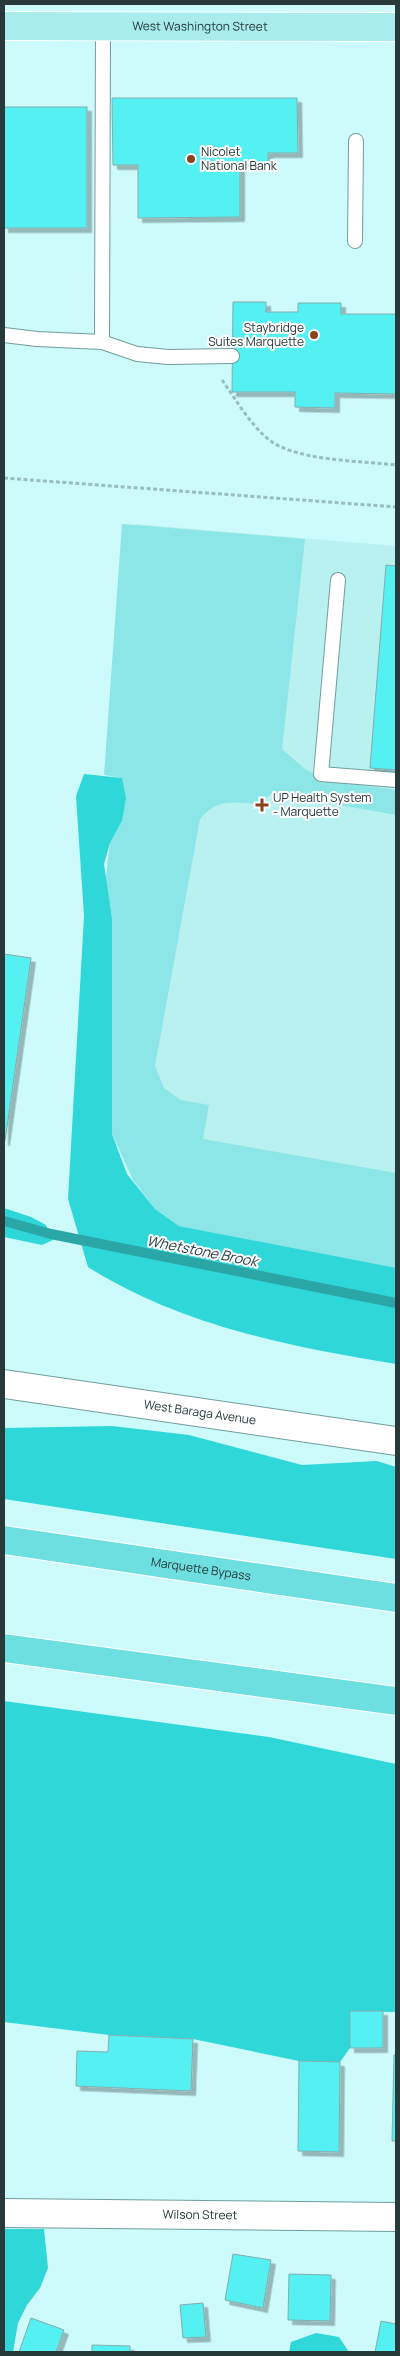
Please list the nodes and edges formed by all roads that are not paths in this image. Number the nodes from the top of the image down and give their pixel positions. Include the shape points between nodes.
1 (4, 26) edge
2 (103, 26) junction
3 (396, 27) edge
4 (356, 141) dead end
5 (355, 241) dead end
6 (4, 335) edge
7 (102, 342) junction
8 (232, 356) dead end
9 (338, 580) dead end
10 (396, 780) edge
11 (4, 1384) edge
12 (396, 1441) edge
13 (4, 1540) edge
14 (396, 1598) edge
15 (4, 1648) edge
16 (396, 1701) edge
17 (4, 2213) edge
18 (396, 2217) edge

1 - 2 main road, West Washington Street
2 - 3 main road, West Washington Street
2 - 7 lane
4 - 5 lane
6 - 7 lane
7 - 8 lane via 136,354
9 - 10 lane via 321,774
11 - 12 street, West Baraga Avenue
13 - 14 highway, Marquette Bypass
15 - 16 highway
17 - 18 street, Wilson Street

